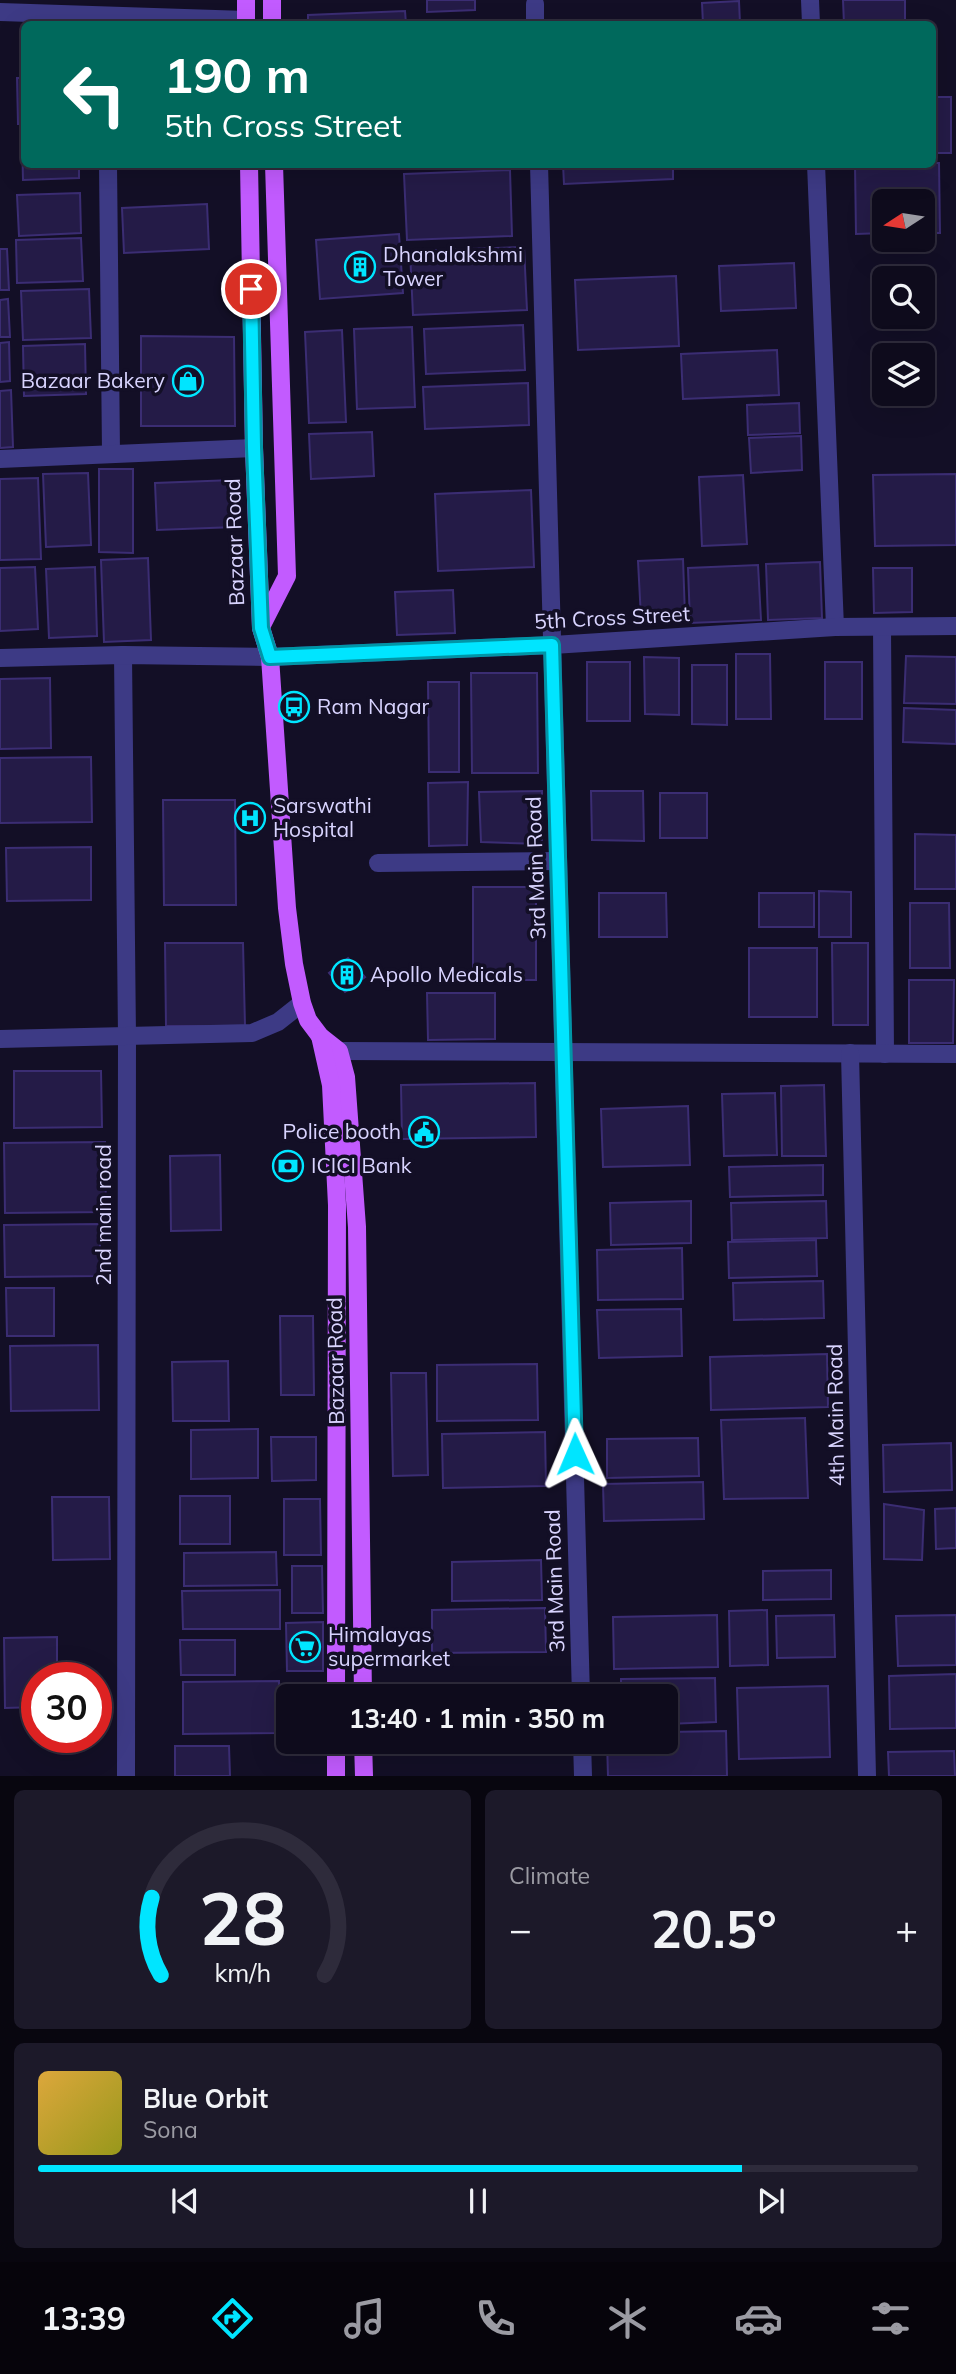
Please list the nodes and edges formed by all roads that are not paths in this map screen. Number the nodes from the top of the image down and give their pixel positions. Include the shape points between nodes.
1 (246, 0) edge
2 (272, 0) edge
3 (810, 0) edge
4 (535, 4) dead end
5 (0, 12) edge
6 (106, 20) edge
7 (176, 21) edge
8 (246, 21) edge
9 (272, 21) edge
10 (535, 21) edge
11 (811, 21) edge
12 (108, 168) edge
13 (249, 168) edge
14 (274, 168) edge
15 (539, 168) edge
16 (816, 168) edge
17 (254, 447) junction
18 (111, 453) junction
19 (0, 459) edge
20 (956, 626) edge
21 (835, 627) junction
22 (261, 628) junction
23 (882, 628) junction
24 (552, 645) junction
25 (123, 655) junction
26 (270, 657) junction
27 (0, 659) edge
28 (558, 861) junction
29 (378, 863) dead end
30 (302, 1003) junction
31 (320, 1036) junction
32 (127, 1037) junction
33 (0, 1039) edge
34 (339, 1051) junction
35 (564, 1051) junction
36 (850, 1053) junction
37 (885, 1054) junction
38 (956, 1054) edge
39 (336, 1684) edge
40 (363, 1684) edge
41 (581, 1684) edge
42 (336, 1754) edge
43 (363, 1754) edge
44 (582, 1754) edge
45 (126, 1776) edge
46 (336, 1776) edge
47 (364, 1776) edge
48 (583, 1776) edge
49 (867, 1776) edge

1 - 8 main road
2 - 9 main road
3 - 11 street
4 - 10 street
5 - 6 street
6 - 7 street
12 - 18 street
13 - 17 main road, Bazaar Road
14 - 22 main road via 287,576
15 - 24 street, 3rd Main Road
16 - 21 street
17 - 18 street
17 - 22 main road, Bazaar Road
18 - 19 street
20 - 23 street, 5th Cross Street
21 - 23 street, 5th Cross Street
21 - 24 street, 5th Cross Street
22 - 26 main road, Bazaar Road
23 - 37 street
24 - 26 street, 5th Cross Street
24 - 28 street, 3rd Main Road
25 - 26 street, 5th Cross Street
25 - 27 street, 5th Cross Street
25 - 32 street, 2nd main road
26 - 30 main road, Bazaar Road via 287,908
28 - 29 street
28 - 35 street, 3rd Main Road
30 - 31 main road, Bazaar Road
30 - 32 street via 278,1022 252,1032
31 - 34 main road, Bazaar Road
31 - 39 main road, Bazaar Road via 331,1085 337,1205
32 - 33 street
32 - 45 street, 2nd main road
34 - 35 street
34 - 40 main road, Bazaar Road via 346,1077 357,1227
35 - 36 street
35 - 41 street, 3rd Main Road
36 - 37 street
36 - 49 street, 4th Main Road
37 - 38 street
42 - 46 main road
43 - 47 main road
44 - 48 street

